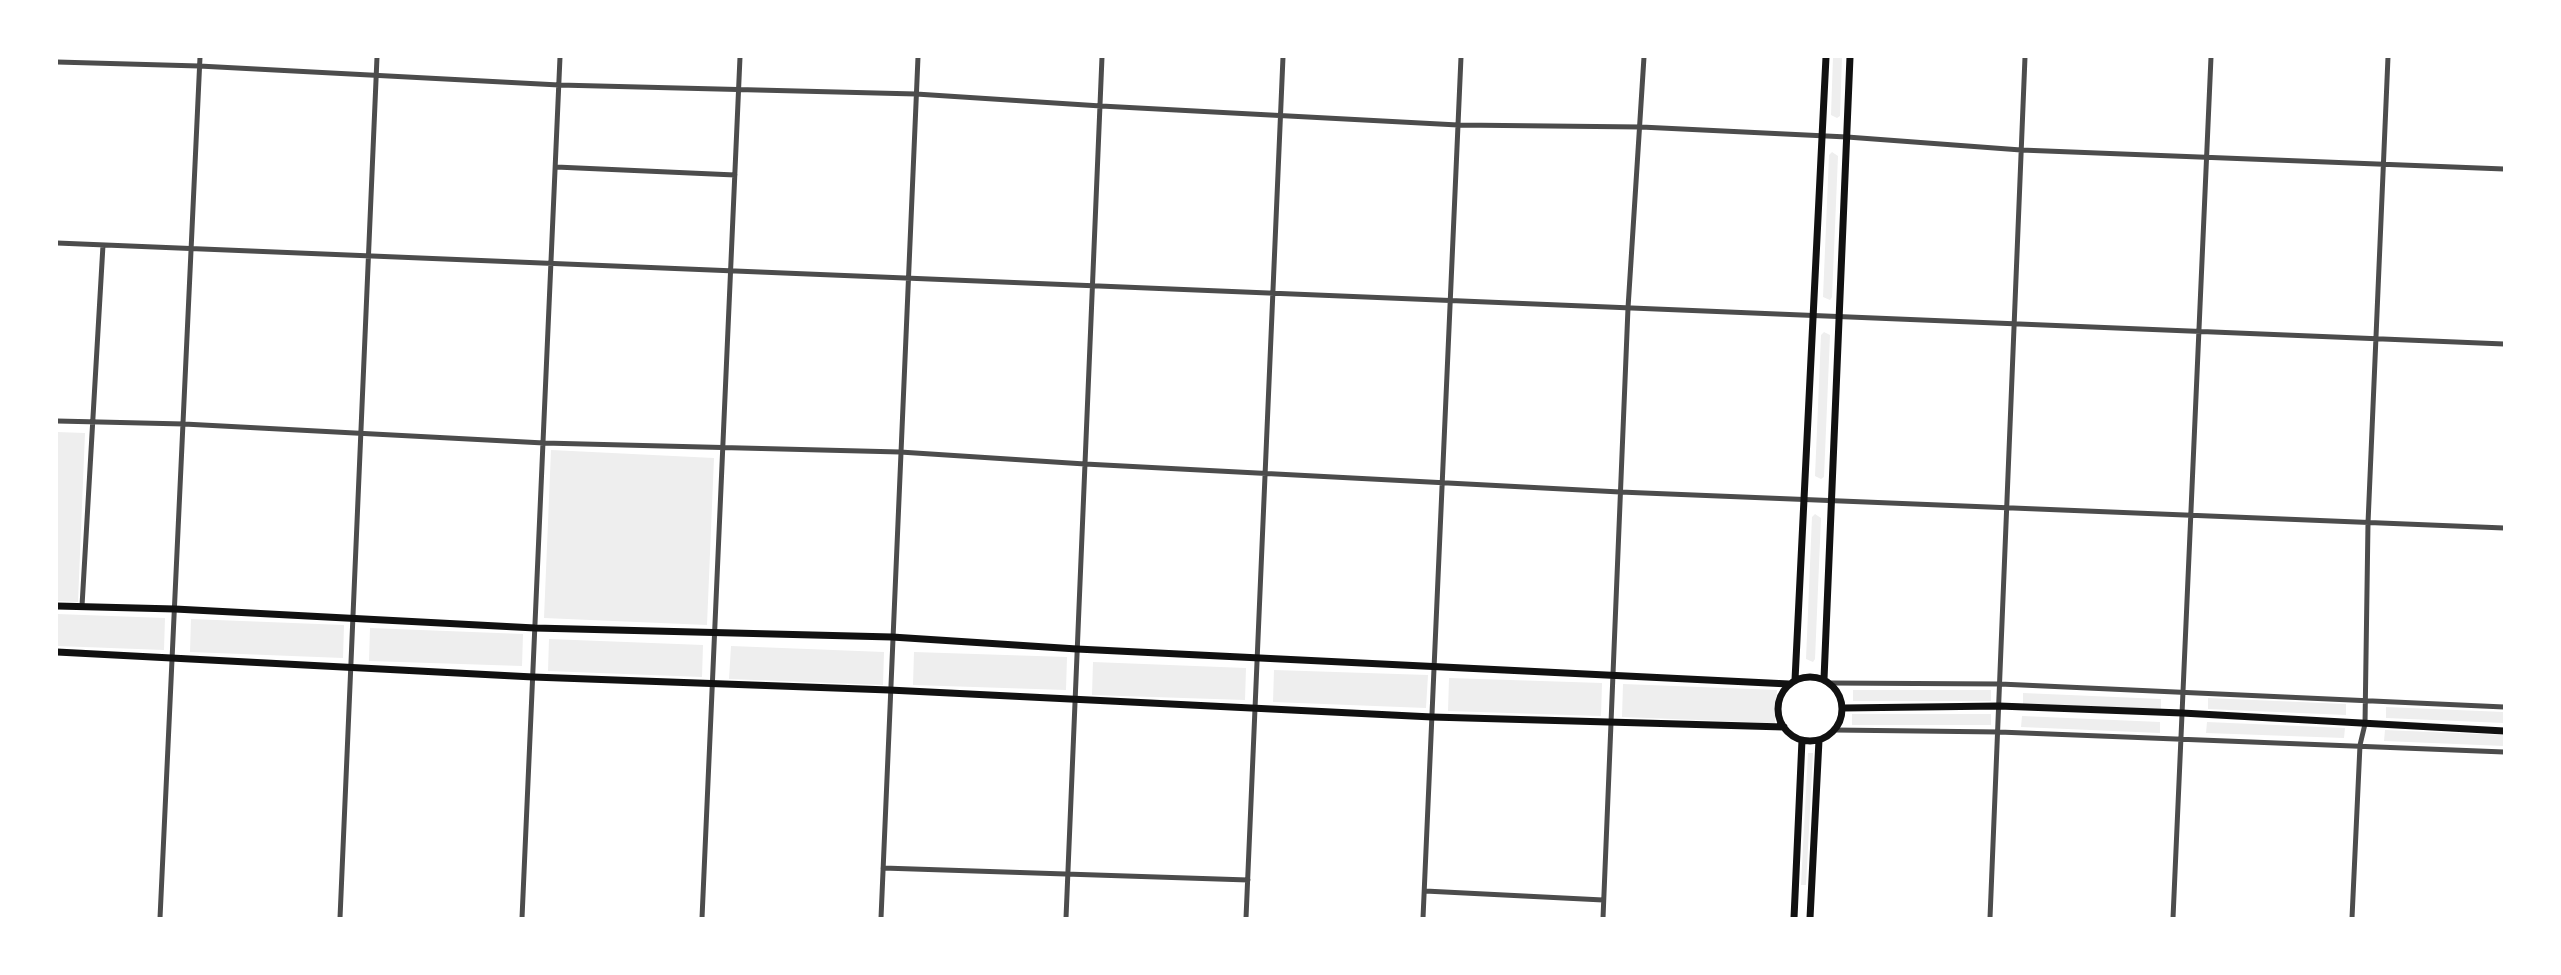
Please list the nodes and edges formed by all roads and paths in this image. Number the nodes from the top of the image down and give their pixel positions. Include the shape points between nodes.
1 (200, 57) edge
2 (377, 57) edge
3 (560, 57) edge
4 (740, 57) edge
5 (918, 57) edge
6 (1102, 57) edge
7 (1283, 57) edge
8 (1461, 57) edge
9 (1644, 57) edge
10 (1826, 57) edge
11 (1850, 57) edge
12 (2025, 57) edge
13 (2211, 57) edge
14 (2388, 57) edge
15 (57, 62) edge
16 (199, 66) junction
17 (376, 74) junction
18 (559, 85) junction
19 (739, 91) junction
20 (916, 94) junction
21 (1101, 106) junction
22 (1281, 115) junction
23 (1458, 125) junction
24 (1641, 127) junction
25 (1823, 136) junction
26 (1847, 137) junction
27 (2021, 150) junction
28 (2206, 158) junction
29 (2384, 165) junction
30 (556, 167) junction
31 (2504, 170) edge
32 (735, 175) junction
33 (57, 243) edge
34 (103, 245) junction
35 (191, 249) junction
36 (369, 256) junction
37 (551, 264) junction
38 (731, 271) junction
39 (908, 278) junction
40 (1093, 286) junction
41 (1273, 293) junction
42 (1450, 301) junction
43 (1628, 308) junction
44 (1814, 316) junction
45 (1839, 317) junction
46 (2013, 324) junction
47 (2198, 331) junction
48 (2376, 339) junction
49 (2504, 344) edge
50 (57, 421) edge
51 (91, 422) junction
52 (184, 424) junction
53 (361, 432) junction
54 (544, 443) junction
55 (723, 449) junction
56 (900, 452) junction
57 (1085, 464) junction
58 (1265, 473) junction
59 (1442, 483) junction
60 (1620, 492) junction
61 (1805, 500) junction
62 (1830, 502) junction
63 (2005, 508) junction
64 (2190, 516) junction
65 (2368, 523) junction
66 (2504, 528) edge
67 (57, 606) edge
68 (82, 606) junction
69 (176, 609) junction
70 (353, 617) junction
71 (536, 628) junction
72 (715, 633) junction
73 (892, 637) junction
74 (1077, 649) junction
75 (57, 652) edge
76 (174, 658) junction
77 (1257, 658) junction
78 (351, 666) junction
79 (1434, 668) junction
80 (1612, 676) junction
81 (533, 677) junction
82 (1827, 681) junction
83 (1792, 682) junction
84 (713, 683) junction
85 (2000, 684) junction
86 (889, 690) junction
87 (2182, 693) junction
88 (1075, 699) junction
89 (2365, 701) junction
90 (1999, 706) junction
91 (1255, 707) junction
92 (2504, 707) edge
93 (1843, 708) junction
94 (2182, 713) junction
95 (1432, 717) junction
96 (1611, 723) junction
97 (2365, 724) junction
98 (1784, 727) junction
99 (1835, 730) junction
100 (2504, 731) edge
101 (1999, 732) junction
102 (2181, 738) junction
103 (1802, 740) junction
104 (1819, 740) junction
105 (2360, 745) junction
106 (2504, 752) edge
107 (883, 868) junction
108 (1068, 874) junction
109 (1248, 880) junction
110 (1425, 891) junction
111 (1603, 900) junction
112 (1794, 905) junction
113 (1811, 905) junction
114 (160, 918) edge
115 (340, 918) edge
116 (522, 918) edge
117 (702, 918) edge
118 (881, 918) edge
119 (1066, 918) edge
120 (1246, 918) edge
121 (1424, 918) edge
122 (1603, 918) edge
123 (1794, 918) edge
124 (1810, 918) edge
125 (1990, 918) edge
126 (2173, 918) edge
127 (2352, 918) edge

1 - 16 street
2 - 17 street
3 - 18 street
4 - 19 street
5 - 20 street
6 - 21 street
7 - 22 street
8 - 23 street
9 - 24 street
10 - 25 main road
11 - 26 main road
12 - 27 street
13 - 28 street
14 - 29 street
15 - 16 street
16 - 17 street
16 - 35 street
17 - 18 street
17 - 36 street
18 - 19 street
18 - 30 street
19 - 20 street
19 - 32 street
20 - 21 street
20 - 39 street
21 - 22 street
21 - 40 street
22 - 23 street
22 - 41 street
23 - 24 street
23 - 42 street
24 - 25 street
24 - 43 street
25 - 26 street
25 - 44 main road
26 - 27 street
26 - 45 main road
27 - 28 street
27 - 46 street
28 - 29 street
28 - 47 street
29 - 31 street
29 - 48 street
30 - 32 street
30 - 37 street
32 - 38 street
33 - 34 street
34 - 35 street
34 - 51 street
35 - 36 street
35 - 52 street
36 - 37 street
36 - 53 street
37 - 38 street
37 - 54 street
38 - 39 street
38 - 55 street
39 - 40 street
39 - 56 street
40 - 41 street
40 - 57 street
41 - 42 street
41 - 58 street
42 - 43 street
42 - 59 street
43 - 44 street
43 - 60 street
44 - 45 street
44 - 61 main road
45 - 46 street
45 - 62 main road
46 - 47 street
46 - 63 street
47 - 48 street
47 - 64 street
48 - 49 street
48 - 65 street
50 - 51 street
51 - 52 street
51 - 68 street
52 - 53 street
52 - 69 street
53 - 54 street
53 - 70 street
54 - 55 street
54 - 71 street
55 - 56 street
55 - 72 street
56 - 57 street
56 - 73 street
57 - 58 street
57 - 74 street
58 - 59 street
58 - 77 street
59 - 60 street
59 - 79 street
60 - 61 street
60 - 80 street
61 - 62 street
61 - 83 main road
62 - 63 street
62 - 82 main road
63 - 64 street
63 - 85 street
64 - 65 street
64 - 87 street
65 - 66 street
65 - 89 street
67 - 68 main road
68 - 69 main road
69 - 70 main road
69 - 76 street
70 - 71 main road
70 - 78 street
71 - 72 main road
71 - 81 street
72 - 73 main road
72 - 84 street
73 - 74 main road
73 - 86 street
74 - 77 main road
74 - 88 street
75 - 76 main road
76 - 78 main road
76 - 114 street
77 - 79 main road
77 - 91 street
78 - 81 main road
78 - 115 street
79 - 80 main road
79 - 95 street
80 - 83 main road
80 - 96 street
81 - 84 main road
81 - 116 street
82 - 83 main road via 1814,676
82 - 85 street
82 - 93 main road via 1839,694
83 - 98 main road via 1779,700 1779,719
84 - 86 main road
84 - 117 street
85 - 87 street
85 - 90 street
86 - 88 main road
86 - 107 street
87 - 89 street
87 - 94 street
88 - 91 main road
88 - 108 street
89 - 92 street
89 - 97 street
90 - 93 main road
90 - 94 main road
90 - 101 street
91 - 95 main road
91 - 109 street
93 - 99 main road
94 - 97 main road
94 - 102 street
95 - 96 main road
95 - 110 street
96 - 98 main road
96 - 111 street
97 - 100 main road
97 - 105 street
98 - 103 main road
99 - 101 street
99 - 104 main road
101 - 102 street
101 - 125 street
102 - 105 street
102 - 126 street
103 - 104 main road
103 - 112 main road
104 - 113 main road
105 - 106 street
105 - 127 street
107 - 108 street
107 - 118 street
108 - 109 street
108 - 119 street
109 - 120 street
110 - 111 street
110 - 121 street
111 - 122 street
112 - 113 main road
112 - 123 main road
113 - 124 main road

